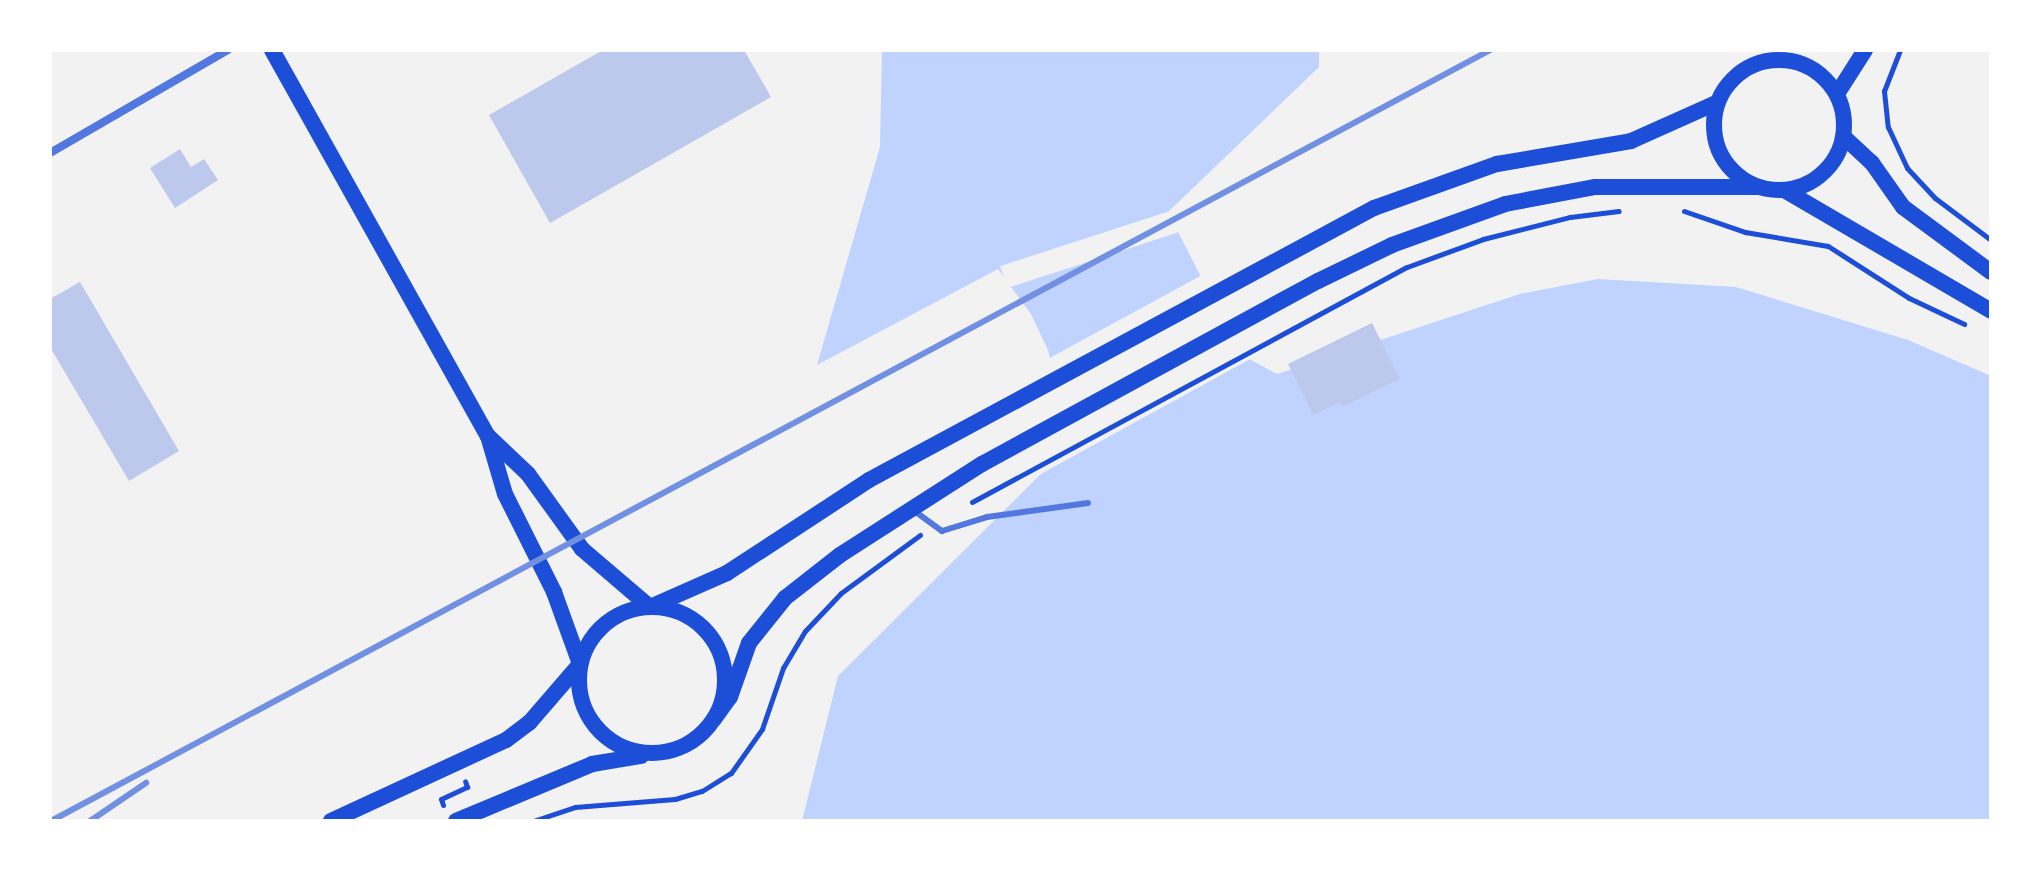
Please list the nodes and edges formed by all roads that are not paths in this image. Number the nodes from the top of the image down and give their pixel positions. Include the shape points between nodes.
1 (228, 50) edge
2 (272, 50) edge
3 (1865, 50) edge
4 (1784, 55) edge
5 (1837, 94) junction
6 (1718, 102) junction
7 (1844, 137) junction
8 (50, 153) edge
9 (1756, 187) junction
10 (1786, 191) junction
11 (1991, 272) edge
12 (1991, 311) edge
13 (488, 436) junction
14 (1088, 503) dead end
15 (910, 508) junction
16 (650, 607) junction
17 (580, 664) junction
18 (714, 719) junction
19 (658, 754) junction
20 (331, 821) edge
21 (456, 821) edge

1 - 8 street
2 - 13 main road
3 - 5 main road
4 - 5 main road via 1813,69
4 - 6 main road via 1736,76
5 - 7 main road
6 - 9 main road via 1715,136 1720,152 1741,179
6 - 16 main road via 1631,141 1497,164 1374,208 869,480 727,573
7 - 10 main road via 1824,173
7 - 11 main road via 1931,233
9 - 10 main road
9 - 15 main road via 1595,187 1505,204 1392,245 982,464
10 - 12 main road
13 - 16 main road via 528,474 582,549
13 - 17 main road via 505,494 554,592
14 - 15 lane via 987,517 942,531
15 - 18 main road via 785,598 749,643 730,697
16 - 17 main road via 605,623
16 - 18 main road via 672,610 709,635 725,676
17 - 19 main road via 578,686 596,729 624,748
17 - 20 main road via 530,722 506,740
18 - 19 main road via 680,748
19 - 21 main road via 592,764

